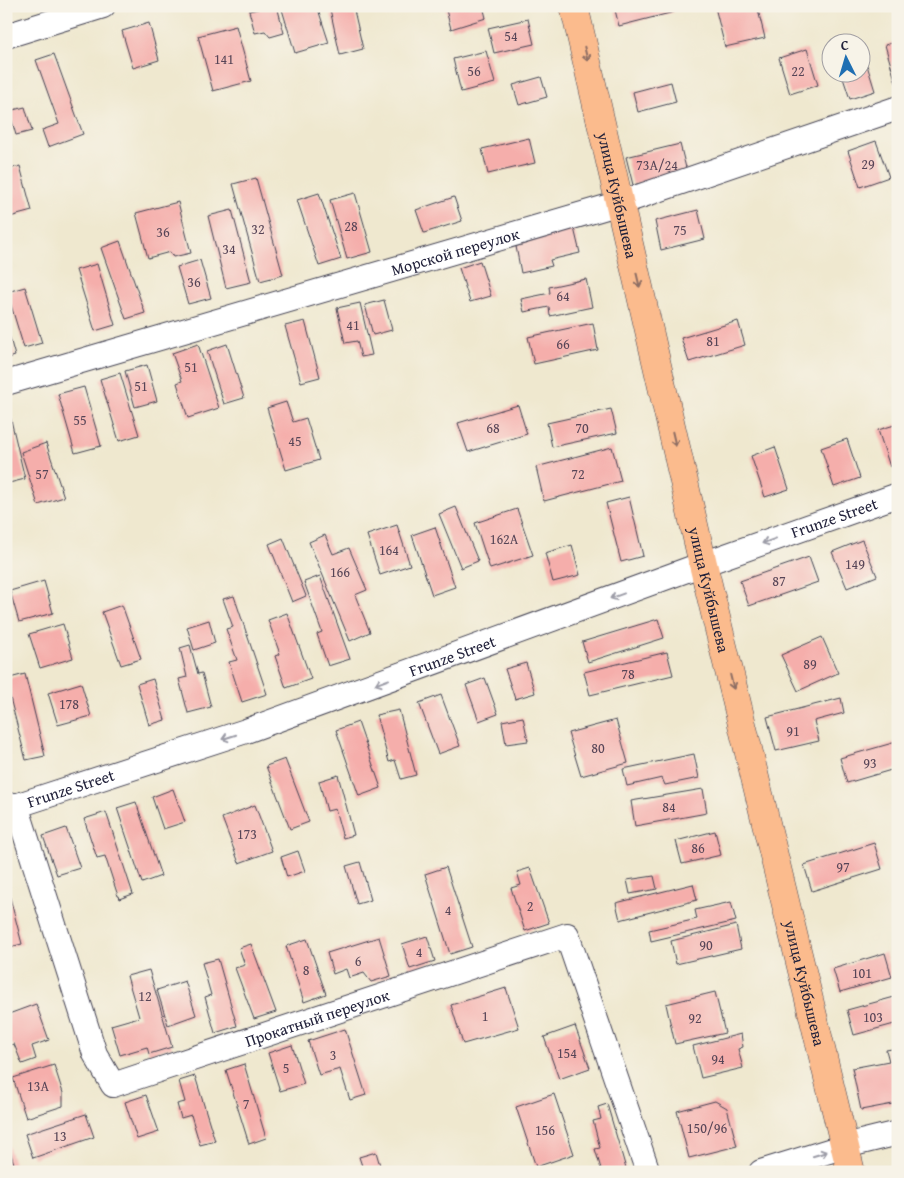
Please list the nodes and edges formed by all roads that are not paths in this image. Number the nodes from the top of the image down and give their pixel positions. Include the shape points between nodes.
1 (103, 6) edge
2 (574, 6) edge
3 (6, 36) edge
4 (898, 108) edge
5 (620, 202) junction
6 (6, 383) edge
7 (898, 495) edge
8 (703, 564) junction
9 (11, 807) edge
10 (898, 1133) edge
11 (848, 1159) edge
12 (648, 1172) edge
13 (761, 1172) edge

1 - 3 street
2 -> 5 main road, улица Куйбышева
4 - 5 street, Морской переулок
5 - 6 street, Морской переулок
5 -> 8 main road, улица Куйбышева
7 -> 8 street, Frunze Street
8 -> 9 street, Frunze Street via 246,731
8 -> 11 main road, улица Куйбышева
9 - 12 street, Прокатный переулок via 95,1054 113,1085 567,935
10 - 11 street
13 -> 11 street

